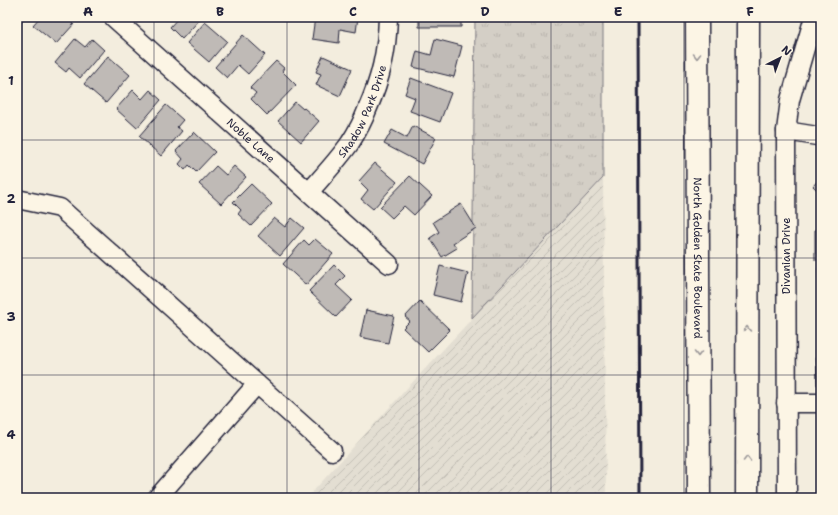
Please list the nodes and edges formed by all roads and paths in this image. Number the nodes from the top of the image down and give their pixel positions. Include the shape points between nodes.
1 (112, 17) edge
2 (388, 17) edge
3 (697, 17) edge
4 (748, 17) edge
5 (758, 17) edge
6 (814, 17) edge
7 (786, 131) junction
8 (821, 135) edge
9 (309, 192) junction
10 (17, 199) edge
11 (747, 239) junction
12 (389, 264) dead end
13 (257, 384) junction
14 (786, 403) junction
15 (821, 403) edge
16 (332, 451) dead end
17 (157, 498) edge
18 (699, 498) edge
19 (747, 498) edge
20 (787, 498) edge

1 - 9 street, Noble Lane
2 - 9 street, Shadow Park Drive via 383,61 376,89 364,117 343,153
3 -> 18 main road, North Golden State Boulevard
4 - 11 main road
5 - 11 main road via 758,216
6 - 7 street, Divanian Drive via 790,100
7 - 8 street
7 - 14 street, Divanian Drive
9 - 12 street, Noble Lane
10 - 13 street via 60,208
19 -> 11 main road
13 - 16 street
13 - 17 street
14 - 15 street
14 - 20 street, Divanian Drive

